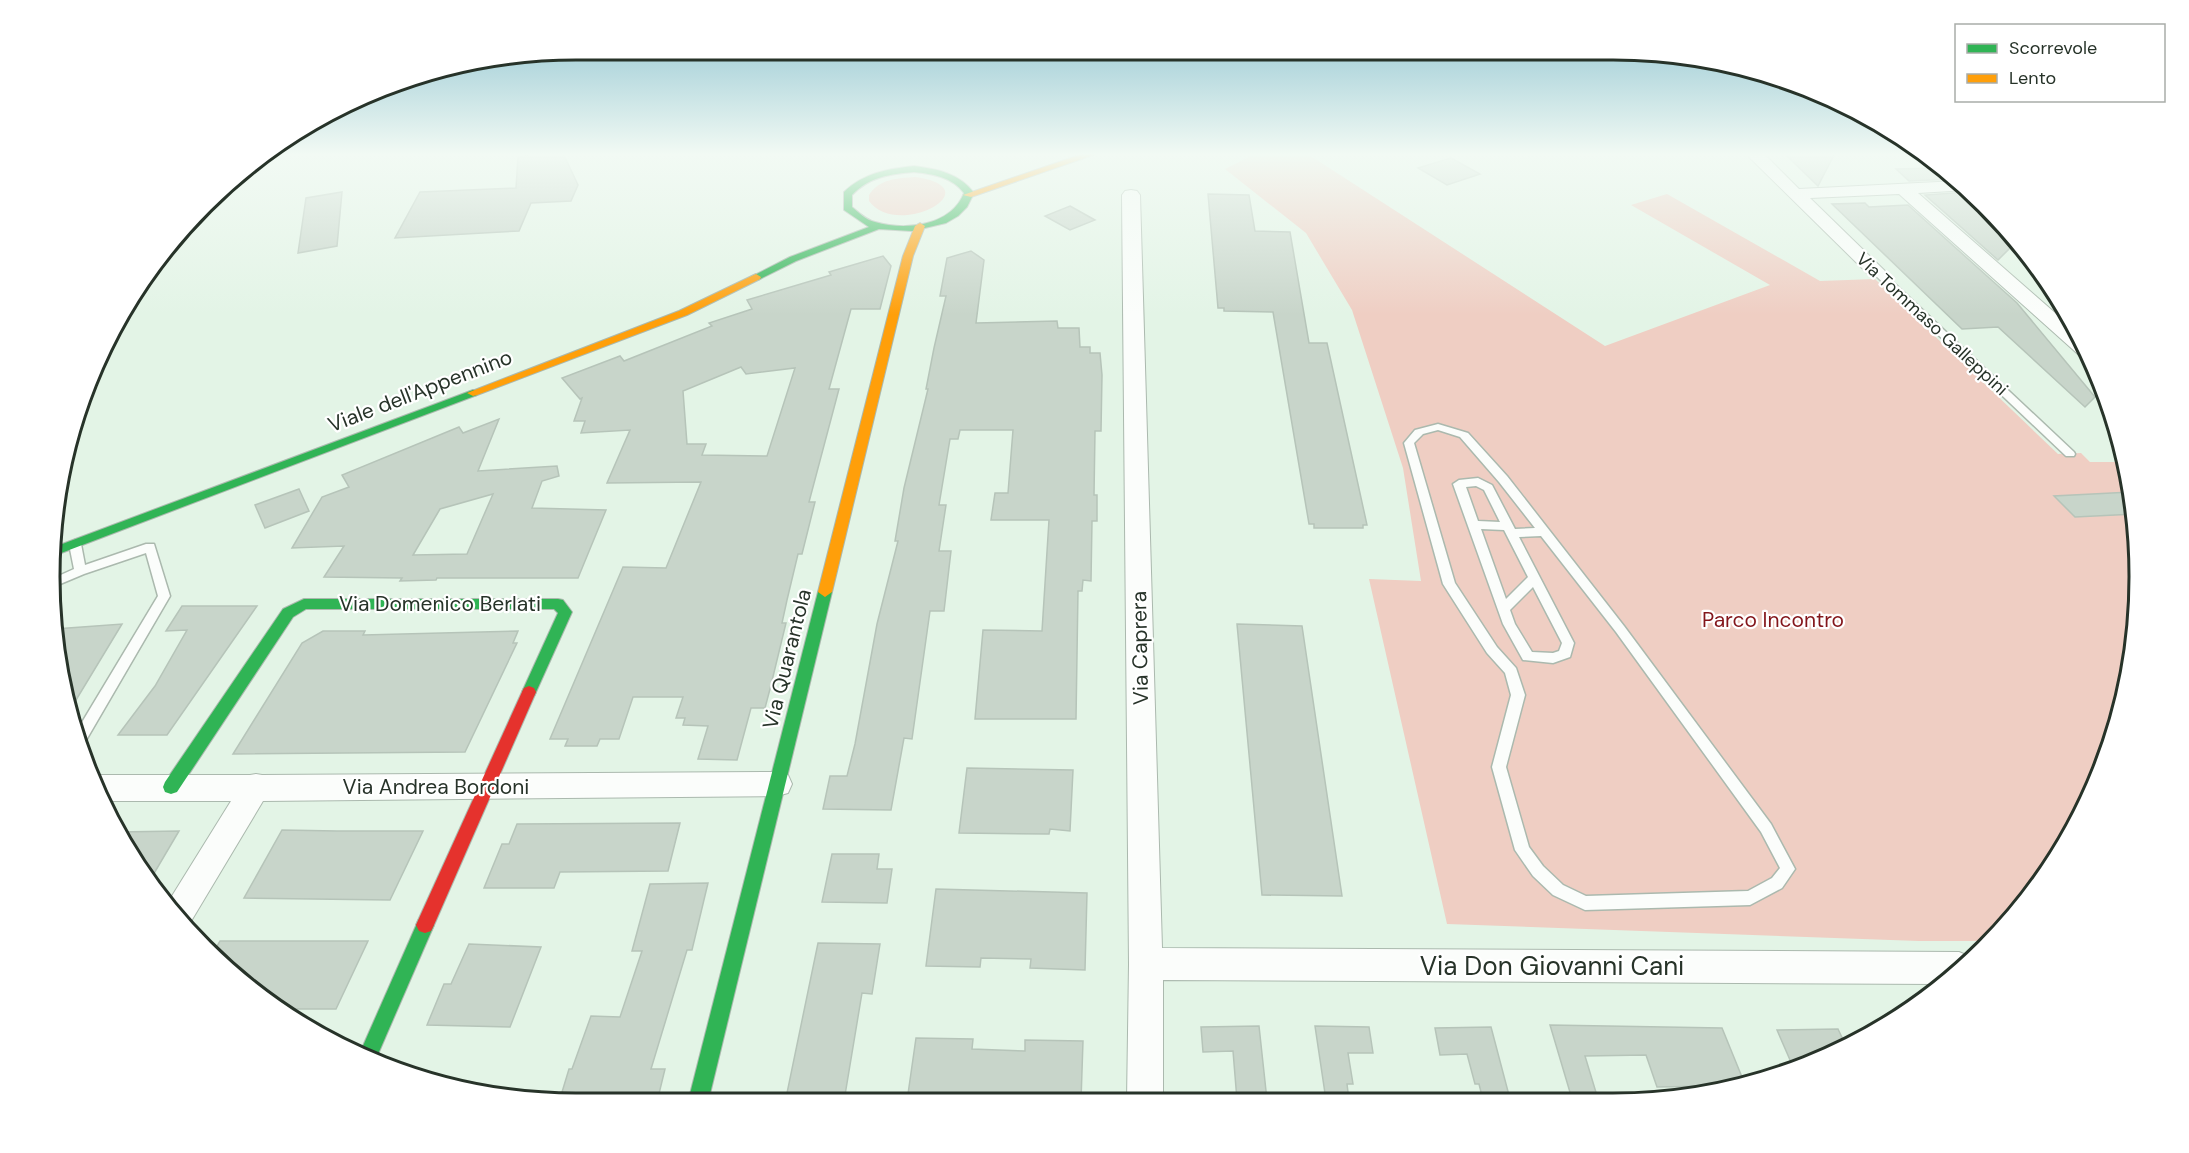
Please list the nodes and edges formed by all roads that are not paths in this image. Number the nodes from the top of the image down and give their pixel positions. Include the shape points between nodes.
1 (844, 207) edge
2 (963, 207) edge
3 (1131, 207) edge
4 (1808, 207) edge
5 (1923, 207) edge
6 (879, 226) junction
7 (920, 226) junction
8 (816, 237) dead end
9 (793, 259) junction
10 (1876, 271) joint
11 (2037, 308) junction
12 (2054, 308) edge
13 (2070, 337) edge
14 (2070, 454) dead end
15 (1473, 525) junction
16 (1510, 529) junction
17 (1544, 532) junction
18 (75, 544) junction
19 (61, 550) edge
20 (80, 571) junction
21 (1536, 577) junction
22 (60, 580) edge
23 (1504, 608) junction
24 (84, 731) edge
25 (777, 784) junction
26 (256, 786) junction
27 (171, 787) junction
28 (105, 788) edge
29 (484, 788) junction
30 (182, 909) edge
31 (1146, 964) junction
32 (1949, 968) edge
33 (371, 1050) edge
34 (700, 1093) edge
35 (1145, 1093) edge

1 - 6 main road, Viale dell'Appennino via 843,212
2 - 7 main road, Viale dell'Appennino via 949,217
3 - 31 street, Via Caprera
4 - 10 street, Via Tommaso Galleppini
5 - 11 street
6 - 7 main road, Viale dell'Appennino
6 - 9 main road, Viale dell'Appennino
7 - 25 main road, Via Quarantola via 908,256
8 - 9 main road, Viale dell'Appennino
9 - 18 main road, Viale dell'Appennino via 682,313
10 - 14 lane, Via Tommaso Galleppini
11 - 12 street
11 - 13 street
15 - 16 lane
15 - 16 lane via 1459,484 1478,482 1488,488
15 - 23 lane
16 - 17 lane
16 - 21 lane
17 - 17 lane via 1464,435 1438,428 1419,432 1409,444 1449,584 1510,671 1518,695 1499,767 1522,850 1558,890 1585,903 1750,898 1777,883 1788,869 1766,828
18 - 19 main road, Viale dell'Appennino
18 - 20 lane
20 - 22 lane
20 - 24 lane via 150,547 164,596
21 - 23 lane
21 - 23 lane via 1568,643 1565,654 1553,658 1528,657
25 - 29 street, Via Andrea Bordoni
25 - 34 main road, Via Quarantola
26 - 27 street, Via Andrea Bordoni
26 - 29 street, Via Andrea Bordoni
26 - 30 street
27 - 28 street, Via Andrea Bordoni
27 - 29 main road, Via Domenico Berlati via 288,613 304,604 558,604 565,612
29 - 33 main road, Via Domenico Berlati
31 - 32 street, Via Don Giovanni Cani
31 - 35 street, Via Caprera

